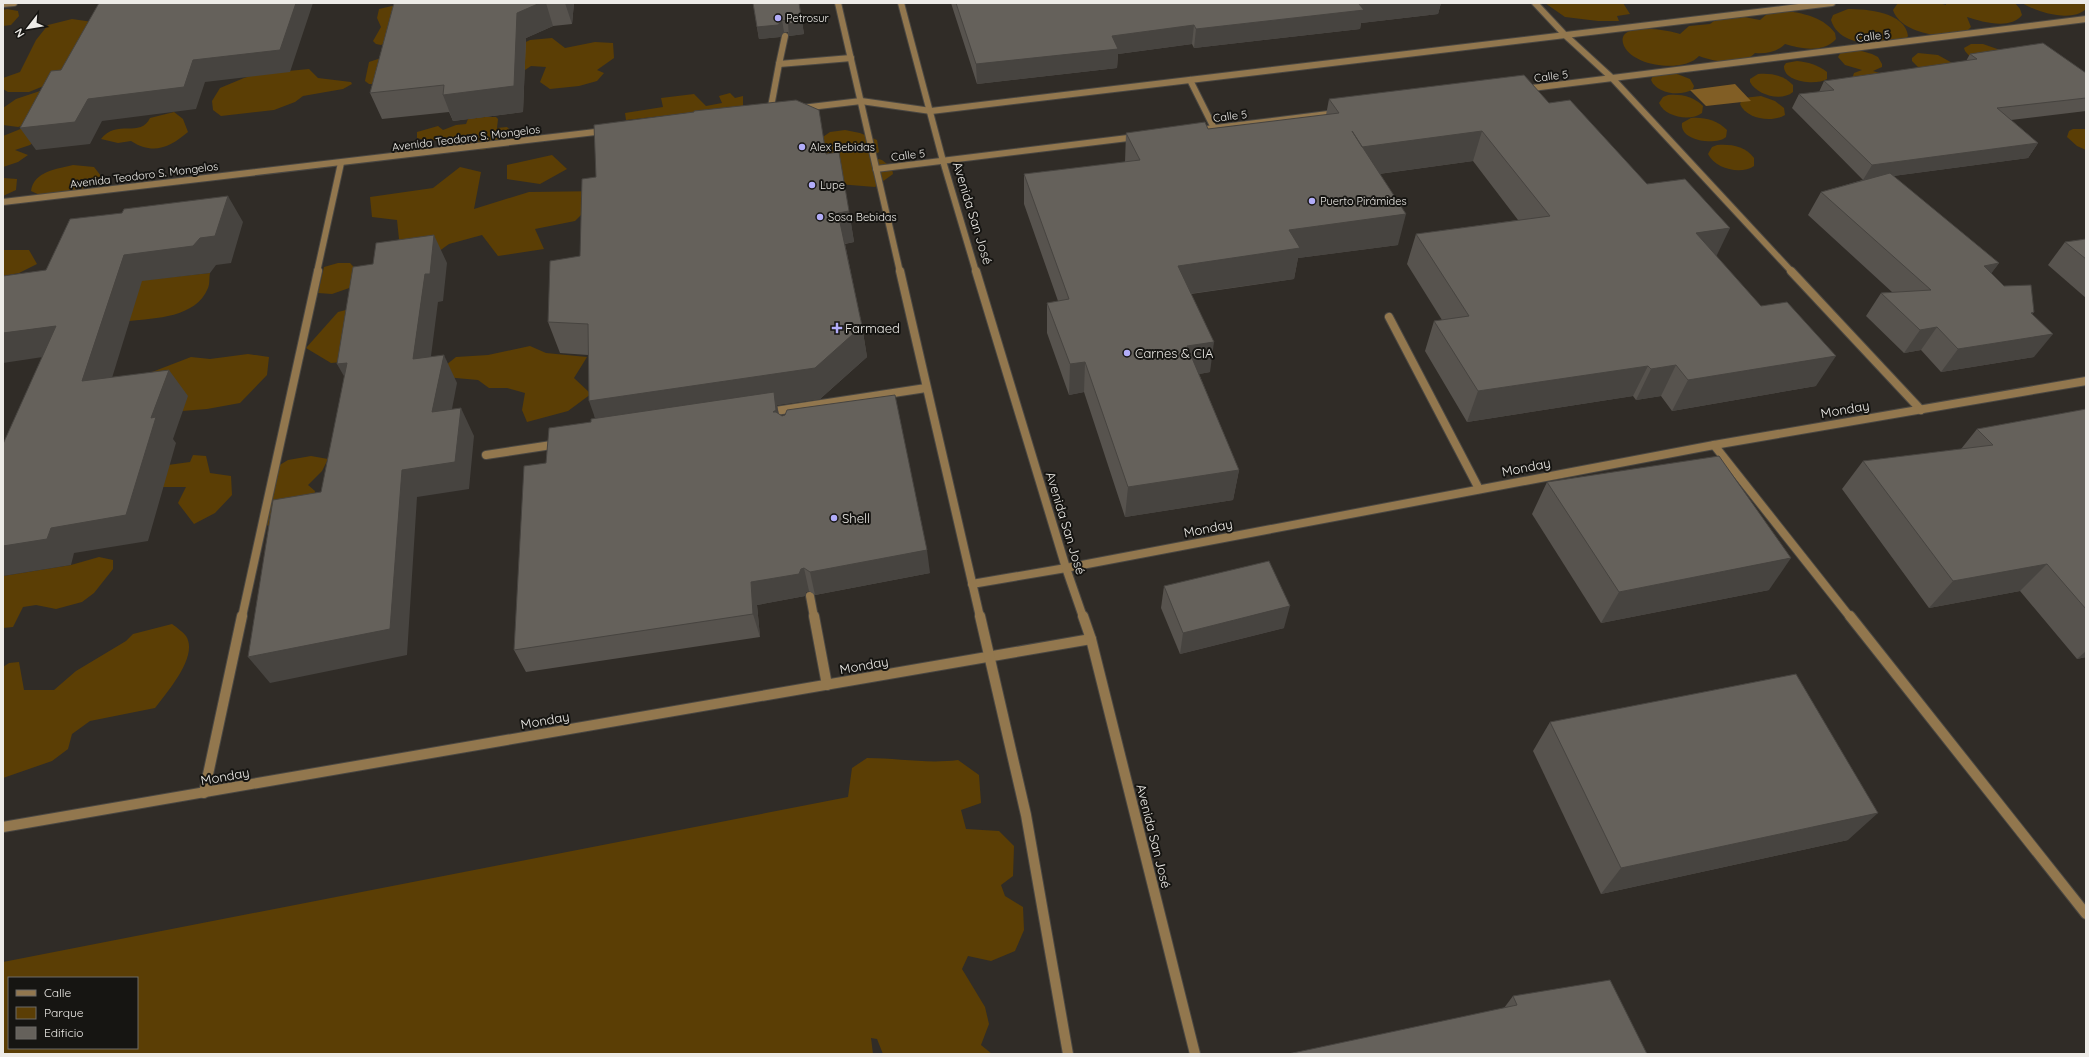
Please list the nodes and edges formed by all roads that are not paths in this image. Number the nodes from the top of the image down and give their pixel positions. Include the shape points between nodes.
1 (14, 3) edge
2 (838, 3) edge
3 (901, 3) edge
4 (1535, 3) edge
5 (1832, 3) edge
6 (3, 4) edge
7 (2086, 19) edge
8 (1565, 35) junction
9 (784, 36) dead end
10 (851, 58) junction
11 (779, 64) junction
12 (1612, 78) junction
13 (1190, 80) junction
14 (1518, 90) edge
15 (861, 101) junction
16 (793, 109) edge
17 (777, 111) edge
18 (931, 111) junction
19 (1347, 111) edge
20 (770, 112) junction
21 (762, 113) edge
22 (1214, 128) junction
23 (1191, 130) edge
24 (611, 131) edge
25 (1145, 136) edge
26 (943, 161) junction
27 (342, 163) junction
28 (876, 169) junction
29 (3, 202) edge
30 (1388, 317) dead end
31 (2086, 381) edge
32 (926, 388) junction
33 (1921, 410) junction
34 (760, 414) edge
35 (565, 443) edge
36 (1714, 445) junction
37 (486, 455) dead end
38 (1479, 490) junction
39 (1066, 568) junction
40 (972, 584) junction
41 (810, 596) edge
42 (1091, 639) junction
43 (989, 657) junction
44 (827, 684) junction
45 (204, 792) junction
46 (3, 827) edge
47 (2086, 914) edge
48 (1068, 1054) edge
49 (1195, 1054) edge

1 - 6 street
2 - 10 street
3 - 18 street, Avenida San José
4 - 8 street
5 - 8 street
7 - 12 street, Calle 5
8 - 12 street
8 - 13 street
9 - 11 street
10 - 11 street
10 - 15 street
11 - 20 street
12 - 14 street, Calle 5
12 - 33 street
13 - 18 street
13 - 22 street
15 - 16 street
15 - 18 street
15 - 28 street
17 - 20 street
18 - 26 street, Avenida San José
19 - 22 street, Calle 5
20 - 21 street
22 - 23 street, Calle 5
24 - 27 street, Avenida Teodoro S. Mongelos
25 - 26 street, Calle 5
26 - 28 street, Calle 5
26 - 39 street, Avenida San José
27 - 29 street, Avenida Teodoro S. Mongelos
27 - 45 street
28 - 32 street
30 - 38 street
31 - 33 street, Monday
32 - 34 street via 784,413
32 - 40 street
33 - 36 street, Monday
35 - 37 street
36 - 38 street, Monday
36 - 47 street
38 - 39 street, Monday
39 - 40 street, Monday
39 - 42 street, Avenida San José
40 - 43 street
41 - 44 street
42 - 43 street, Monday
42 - 49 street, Avenida San José
43 - 44 street, Monday
43 - 48 street via 1026,815
44 - 45 street, Monday
45 - 46 street, Monday

